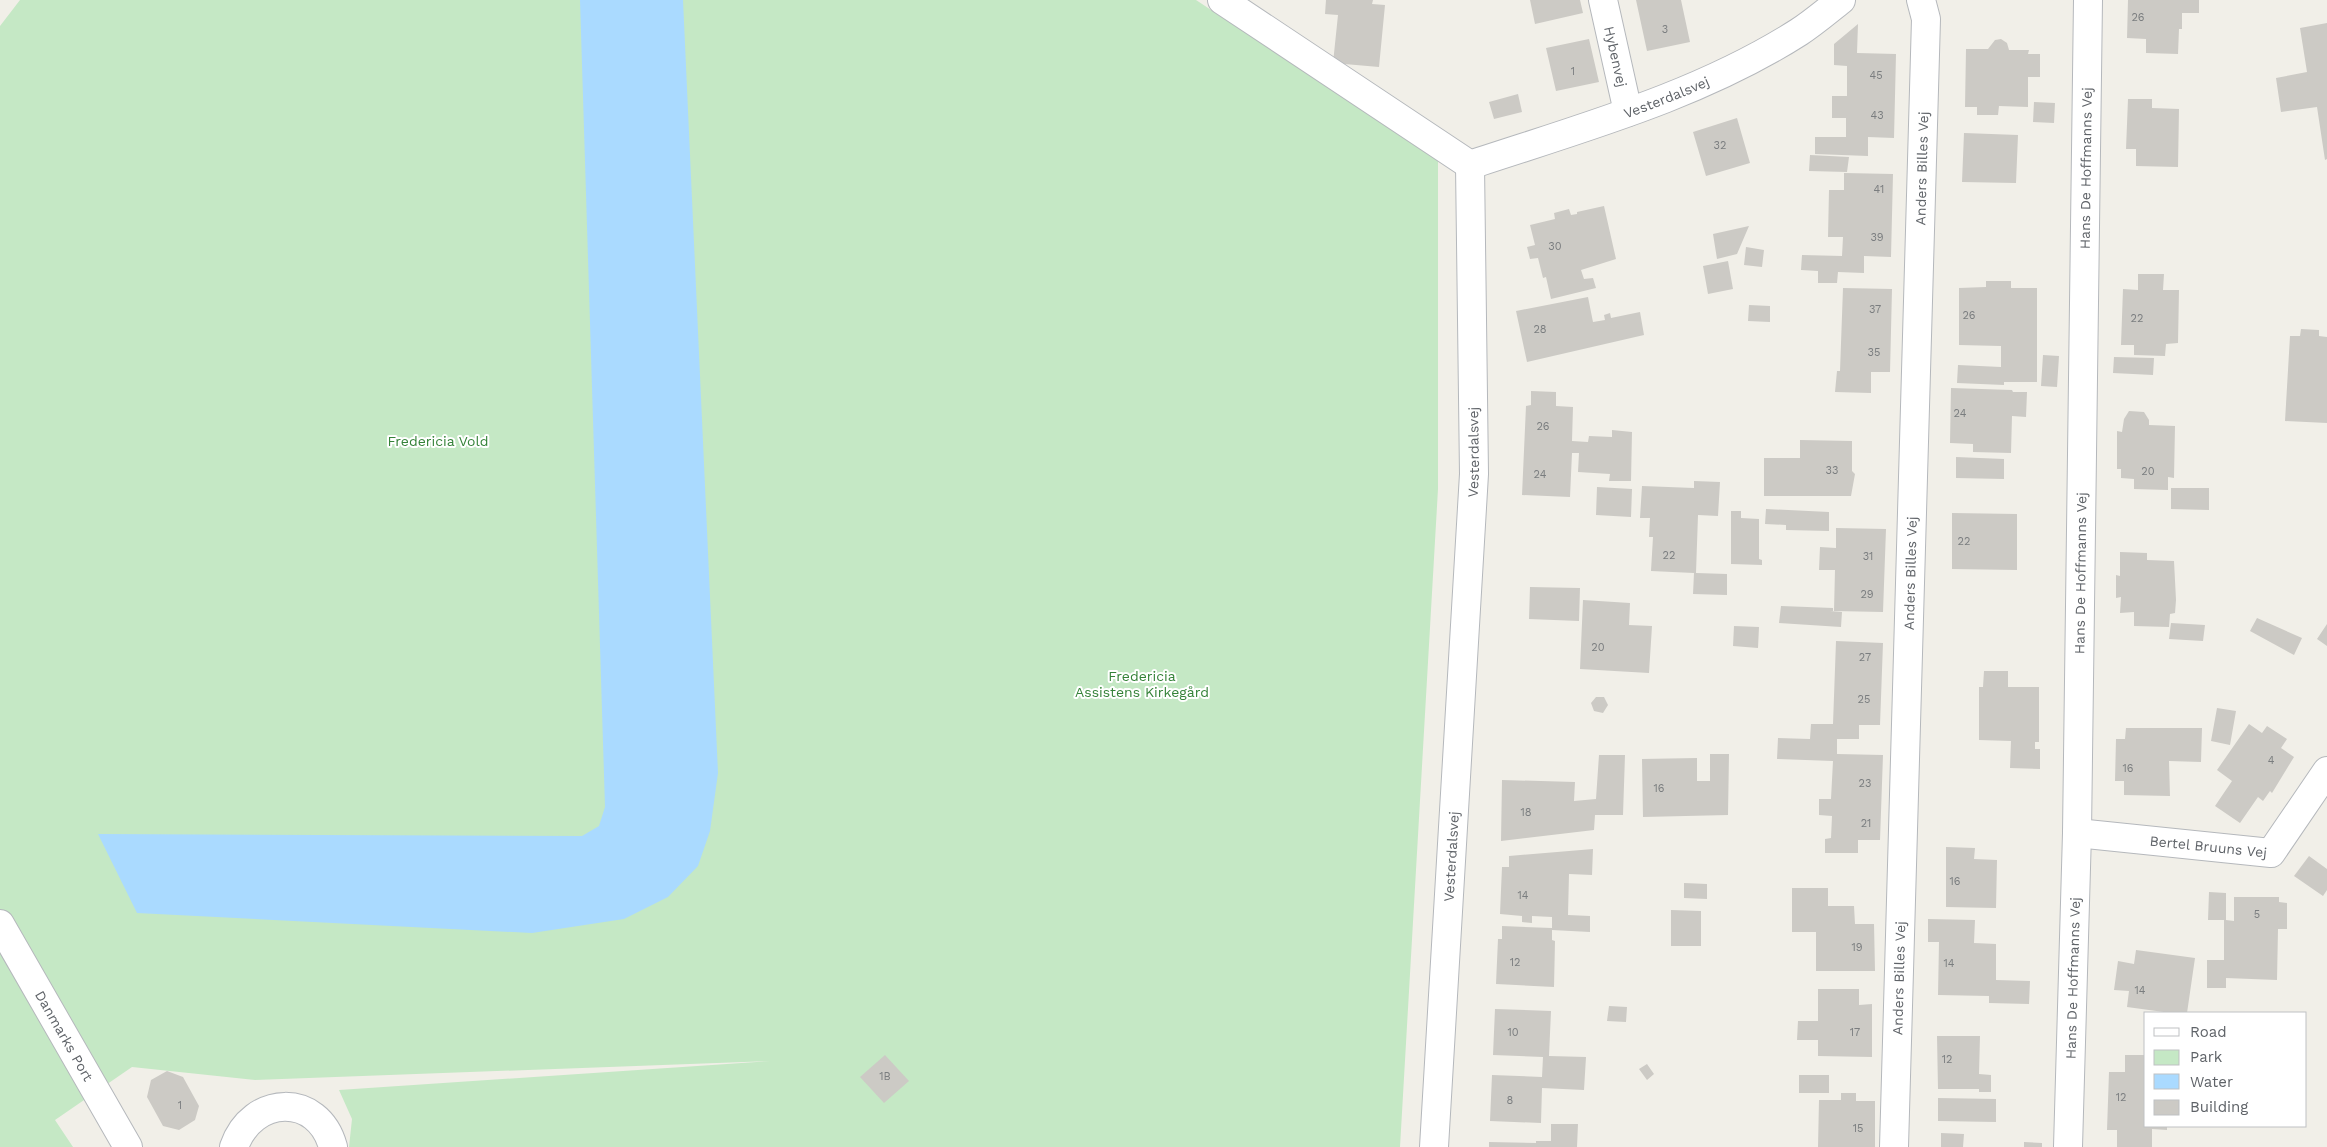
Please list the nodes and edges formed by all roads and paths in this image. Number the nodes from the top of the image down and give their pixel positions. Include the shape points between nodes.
1 (1222, 0) edge
2 (1603, 0) edge
3 (1841, 0) edge
4 (1921, 0) edge
5 (2088, 0) edge
6 (1628, 112) junction
7 (1470, 165) junction
8 (2327, 771) edge
9 (2077, 833) junction
10 (0, 924) edge
11 (128, 1147) edge
12 (234, 1147) edge
13 (334, 1147) edge
14 (1434, 1147) edge
15 (1894, 1147) edge
16 (2068, 1147) edge

1 - 7 street
2 - 6 street, Hybenvej
3 - 6 street, Vesterdalsvej via 1799,32 1726,72
4 - 15 street, Anders Billes Vej via 1926,19
5 - 9 street, Hans De Hoffmanns Vej
6 - 7 street, Vesterdalsvej
7 - 14 street, Vesterdalsvej via 1474,474
8 - 9 street, Bertel Bruuns Vej via 2271,853
9 - 16 street, Hans De Hoffmanns Vej
10 - 11 street, Danmarks Port
12 - 13 street via 247,1122 272,1108 286,1107 307,1112 321,1123

